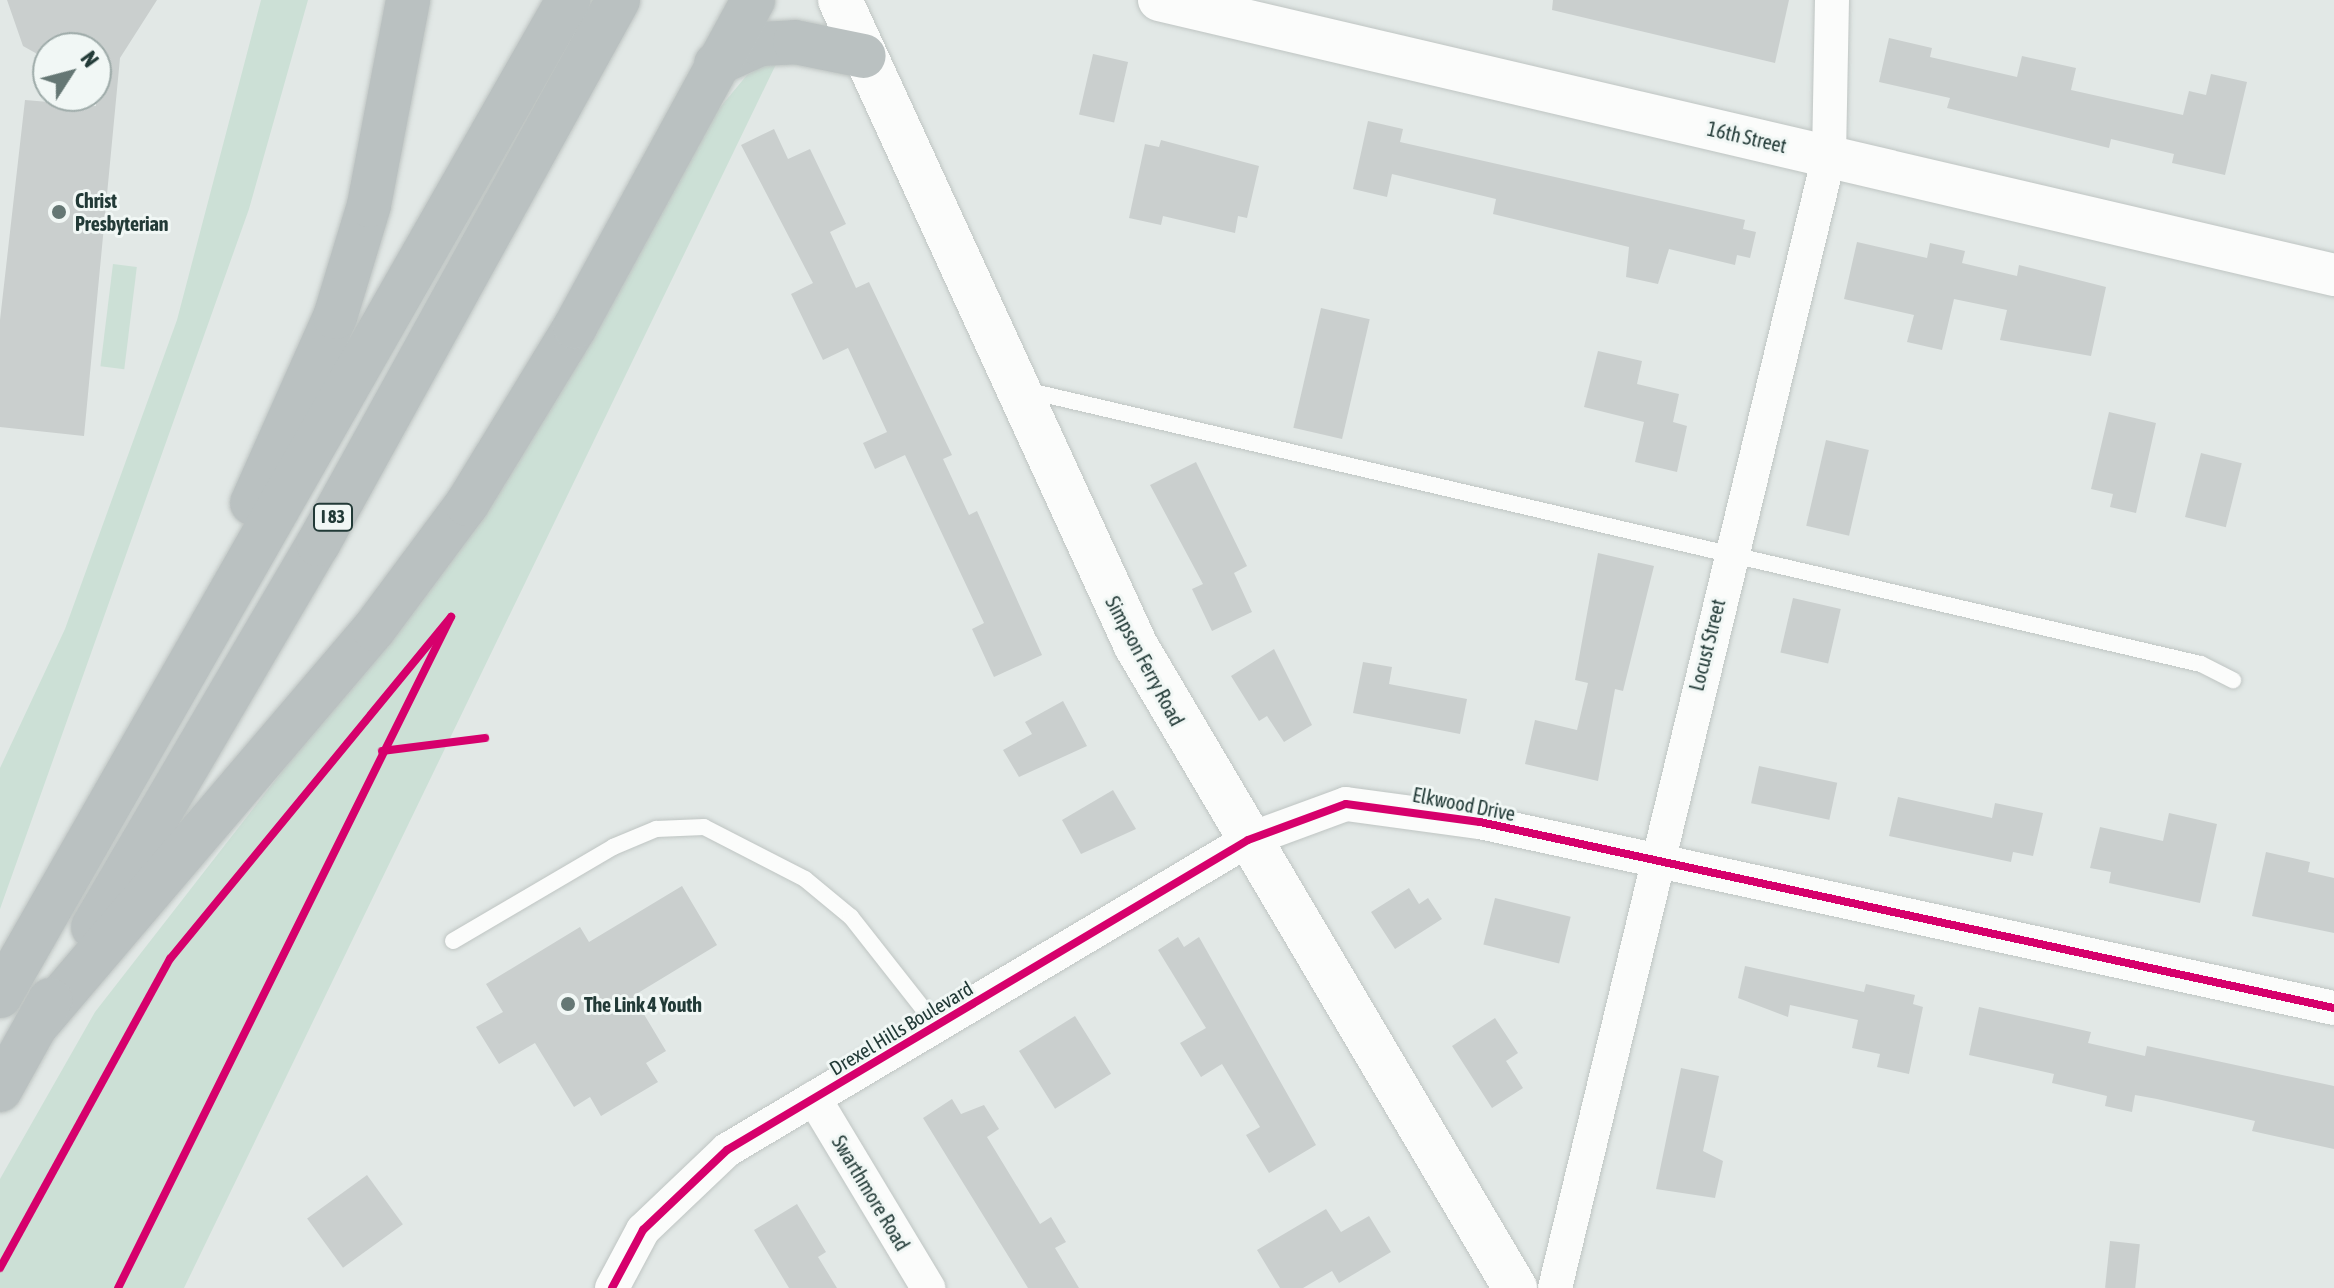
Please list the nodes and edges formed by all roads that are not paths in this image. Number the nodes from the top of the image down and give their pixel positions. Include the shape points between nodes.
1 (408, 0) edge
2 (568, 0) edge
3 (618, 0) edge
4 (753, 0) edge
5 (840, 0) edge
6 (1159, 0) edge
7 (1832, 0) edge
8 (864, 56) junction
9 (716, 64) junction
10 (1829, 156) junction
11 (2334, 275) edge
12 (1015, 388) junction
13 (1729, 554) junction
14 (2233, 680) dead end
15 (1248, 840) junction
16 (86, 856) junction
17 (1653, 863) junction
18 (453, 941) dead end
19 (0, 996) edge
20 (2334, 1008) edge
21 (936, 1025) junction
22 (35, 1027) junction
23 (0, 1090) edge
24 (814, 1098) junction
25 (612, 1288) edge
26 (928, 1288) edge
27 (1515, 1288) edge
28 (1555, 1288) edge

1 - 16 highway via 369,205 335,317
2 - 16 highway, I 83
3 - 22 highway, I 83 via 318,544
4 - 9 highway
5 - 8 main road, Simpson Ferry Road
6 - 10 street, 16th Street
7 - 10 street, Locust Street
8 - 9 highway via 795,42 760,44
8 - 12 main road, Simpson Ferry Road
9 - 22 highway via 575,327 467,504 374,629
10 - 11 street, 16th Street
10 - 13 street, Locust Street
12 - 13 lane
12 - 15 main road, Simpson Ferry Road via 1129,634
13 - 14 lane via 2201,664
13 - 17 street, Locust Street
15 - 17 street, Elkwood Drive via 1346,804 1382,804
15 - 21 street, Drexel Hills Boulevard
15 - 27 main road, Simpson Ferry Road
16 - 19 highway, I 83
17 - 20 street, Elkwood Drive
17 - 28 street, Locust Street
18 - 21 lane via 613,847 656,829 704,827 805,879 851,917
21 - 24 street, Drexel Hills Boulevard
22 - 23 highway, I 83
24 - 25 street, Drexel Hills Boulevard via 682,1187 643,1230
24 - 26 street, Swarthmore Road

